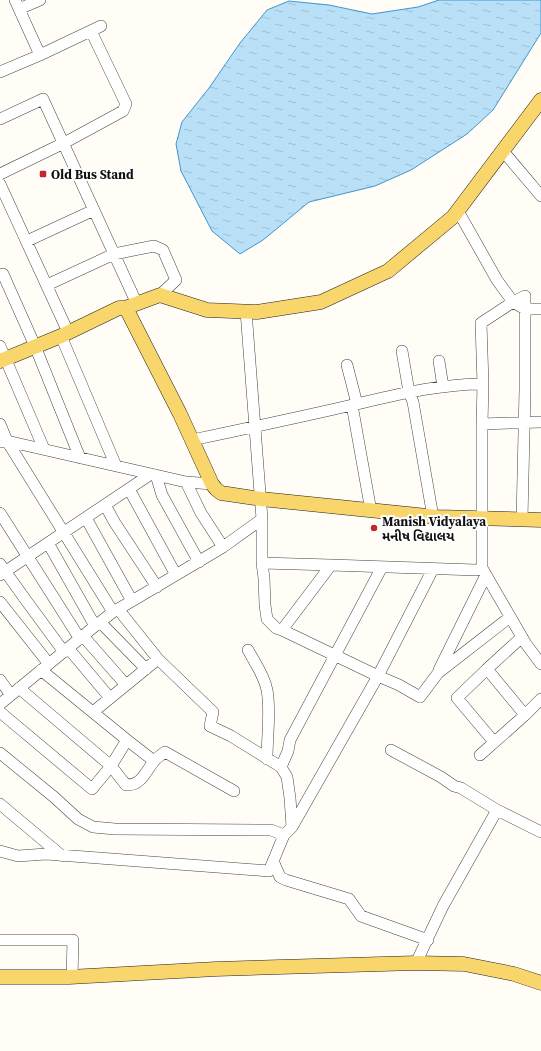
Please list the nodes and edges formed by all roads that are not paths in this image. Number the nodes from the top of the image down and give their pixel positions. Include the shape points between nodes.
1 (40, 0) edge
2 (17, 5) edge
3 (40, 55) junction
4 (0, 72) edge
5 (541, 100) edge
6 (0, 119) edge
7 (64, 143) junction
8 (503, 151) junction
9 (0, 174) edge
10 (0, 184) edge
11 (541, 196) edge
12 (94, 210) junction
13 (458, 211) junction
14 (27, 241) junction
15 (114, 254) junction
16 (0, 275) edge
17 (46, 285) junction
18 (160, 295) junction
19 (513, 302) junction
20 (131, 306) junction
21 (525, 309) junction
22 (541, 309) edge
23 (246, 311) junction
24 (64, 334) junction
25 (35, 346) junction
26 (402, 351) dead end
27 (2, 355) edge
28 (439, 362) dead end
29 (347, 365) dead end
30 (483, 384) junction
31 (443, 387) junction
32 (409, 392) junction
33 (355, 405) junction
34 (524, 422) junction
35 (541, 422) edge
36 (0, 424) edge
37 (482, 424) junction
38 (255, 427) junction
39 (192, 440) junction
40 (3, 441) edge
41 (44, 449) junction
42 (80, 458) junction
43 (116, 466) junction
44 (154, 475) junction
45 (186, 482) junction
46 (212, 484) junction
47 (130, 489) junction
48 (261, 499) junction
49 (106, 505) junction
50 (371, 511) junction
51 (0, 513) edge
52 (432, 517) junction
53 (86, 518) junction
54 (483, 518) junction
55 (262, 519) junction
56 (522, 519) junction
57 (541, 520) edge
58 (64, 532) junction
59 (48, 543) junction
60 (223, 547) junction
61 (27, 556) junction
62 (199, 562) junction
63 (262, 563) junction
64 (331, 565) junction
65 (382, 567) junction
66 (433, 569) junction
67 (2, 570) edge
68 (484, 572) junction
69 (176, 575) junction
70 (157, 587) junction
71 (132, 601) junction
72 (0, 602) edge
73 (116, 611) junction
74 (510, 617) junction
75 (98, 624) junction
76 (282, 630) junction
77 (82, 637) junction
78 (522, 637) junction
79 (66, 650) junction
80 (248, 650) dead end
81 (335, 656) junction
82 (158, 659) junction
83 (541, 664) edge
84 (45, 667) junction
85 (146, 669) junction
86 (487, 669) junction
87 (438, 672) junction
88 (378, 676) junction
89 (0, 680) edge
90 (126, 685) junction
91 (15, 692) junction
92 (110, 698) junction
93 (541, 699) edge
94 (0, 704) edge
95 (0, 712) edge
96 (93, 712) junction
97 (525, 714) junction
98 (127, 740) junction
99 (494, 742) junction
100 (391, 750) dead end
101 (0, 753) edge
102 (480, 755) dead end
103 (267, 759) junction
104 (154, 761) junction
105 (111, 766) junction
106 (281, 767) junction
107 (234, 791) dead end
108 (0, 804) edge
109 (497, 810) junction
110 (292, 827) junction
111 (541, 832) edge
112 (284, 835) junction
113 (0, 850) edge
114 (62, 856) junction
115 (273, 861) junction
116 (0, 940) edge
117 (428, 940) junction
118 (416, 963) junction
119 (0, 977) edge
120 (72, 977) junction
121 (541, 983) edge

1 - 2 street
2 - 3 street
3 - 4 street
3 - 7 street via 96,28 126,104 123,111
5 - 8 main road
6 - 7 street via 43,99
7 - 9 street
7 - 12 street
8 - 11 street
8 - 13 main road
10 - 14 street
12 - 14 street
12 - 15 street
13 - 19 street via 497,280
13 - 23 main road via 388,271 322,302 257,312
14 - 17 street
15 - 17 street
15 - 18 street via 154,246 163,250 176,280
15 - 20 street
16 - 25 street via 3,274
17 - 24 street
18 - 20 main road
18 - 23 main road via 207,310
19 - 21 street via 525,296
19 - 30 street via 481,323
20 - 24 main road via 120,308
20 - 39 main road via 128,312
21 - 22 street
21 - 34 street
23 - 38 street
24 - 25 main road
24 - 43 street
25 - 27 main road
25 - 42 street
26 - 32 street
27 - 41 street
28 - 31 street
29 - 33 street
30 - 31 street
30 - 37 street
31 - 32 street
32 - 33 street
32 - 52 street via 413,402
33 - 38 street
33 - 50 street
34 - 35 street
34 - 37 street
34 - 56 street
36 - 40 street
37 - 54 street
38 - 39 street
38 - 48 street
39 - 46 main road
40 - 41 street
40 - 58 street
41 - 42 street
42 - 43 street
43 - 44 street
44 - 45 street
44 - 47 street
44 - 62 street via 162,495
45 - 46 street
45 - 60 street via 201,514
46 - 48 main road via 221,493
47 - 49 street
47 - 69 street
48 - 50 main road
48 - 55 street
49 - 53 street
49 - 70 street
50 - 52 main road
51 - 61 street
52 - 54 main road
53 - 58 street
53 - 71 street
54 - 56 main road
54 - 68 street
55 - 60 street
55 - 63 street
56 - 57 main road
58 - 59 street
58 - 73 street
59 - 61 street
59 - 75 street
60 - 62 street
61 - 67 street
61 - 77 street
62 - 69 street
63 - 64 street
63 - 76 street via 267,619
64 - 65 street
64 - 76 street
65 - 66 street
65 - 81 street
66 - 68 street
66 - 88 street
67 - 79 street
68 - 74 street
68 - 87 street
69 - 70 street
70 - 71 street
71 - 73 street
72 - 84 street
73 - 75 street
73 - 82 street
74 - 78 street
74 - 87 street
75 - 77 street
75 - 85 street
76 - 81 street
77 - 79 street
77 - 90 street
78 - 83 street
78 - 86 street
79 - 84 street
79 - 92 street
80 - 103 street via 267,689
81 - 88 street
81 - 106 street via 290,740
82 - 85 street
82 - 103 street via 213,712 210,726
84 - 91 street
84 - 96 street
85 - 90 street
86 - 97 street
86 - 99 street via 457,698
87 - 88 street via 420,696
88 - 110 street
89 - 91 street
90 - 92 street
91 - 94 street
91 - 105 street
92 - 96 street
93 - 97 street
95 - 105 street via 92,789
96 - 98 street
97 - 99 street
98 - 104 street
98 - 105 street
99 - 102 street
100 - 109 street
101 - 112 street via 78,819 93,827 271,830
103 - 106 street
104 - 105 street via 140,781 132,785 126,785
104 - 107 street via 165,752
106 - 110 street via 287,777
108 - 114 street
109 - 111 street
109 - 117 street via 443,906
110 - 112 street
112 - 115 street
113 - 114 street via 18,856
114 - 115 street via 269,871
115 - 117 street via 280,877 349,899 361,916
116 - 120 street via 73,940
117 - 118 street
118 - 120 main road via 216,969
118 - 121 main road via 464,964 514,974
119 - 120 main road

